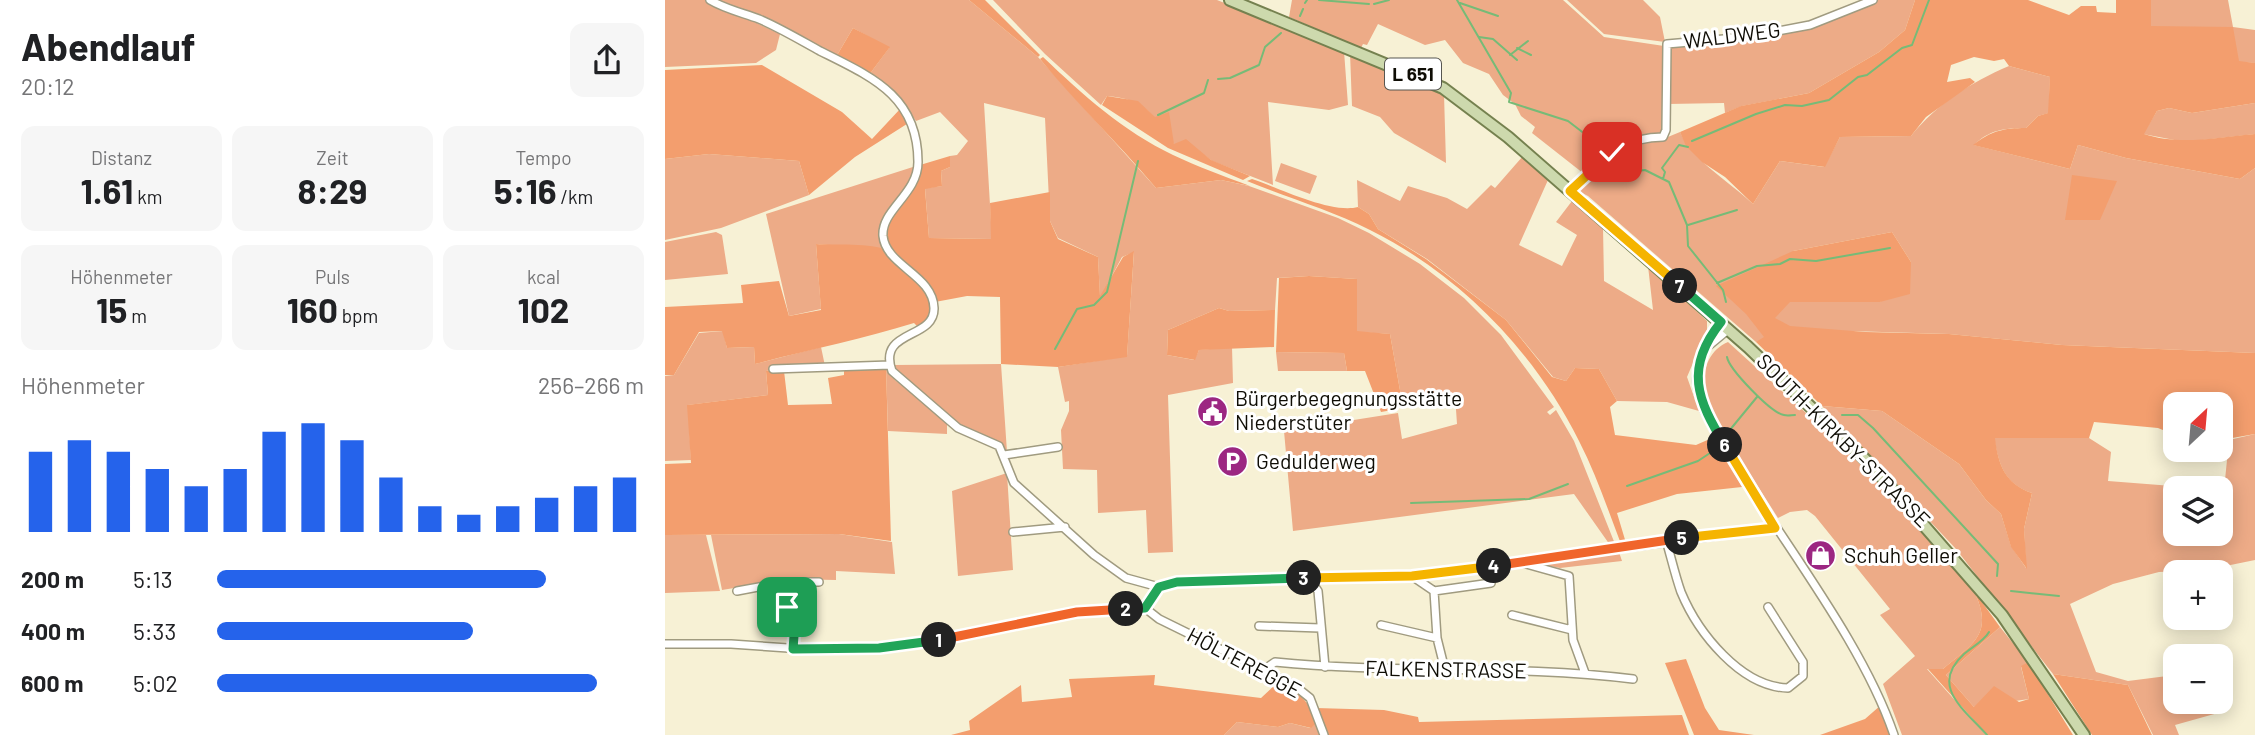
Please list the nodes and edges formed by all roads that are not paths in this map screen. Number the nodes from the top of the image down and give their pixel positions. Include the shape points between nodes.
1 (710, 0) edge
2 (1230, 0) edge
3 (1873, 0) edge
4 (1570, 191) junction
5 (1725, 326) junction
6 (890, 365) junction
7 (773, 369) dead end
8 (1058, 447) dead end
9 (1004, 455) junction
10 (1065, 527) junction
11 (1775, 528) junction
12 (1013, 532) dead end
13 (1666, 540) junction
14 (1520, 562) junction
15 (1412, 576) junction
16 (1309, 578) junction
17 (786, 582) junction
18 (819, 582) dead end
19 (1491, 583) dead end
20 (1159, 587) junction
21 (737, 591) dead end
22 (1434, 591) junction
23 (1768, 607) dead end
24 (1145, 608) junction
25 (1512, 615) dead end
26 (1381, 625) dead end
27 (1259, 626) dead end
28 (1320, 628) junction
29 (1572, 630) junction
30 (1437, 638) junction
31 (665, 644) edge
32 (793, 649) junction
33 (1325, 667) junction
34 (1445, 670) junction
35 (1262, 671) junction
36 (1585, 673) junction
37 (1633, 679) dead end
38 (1324, 735) edge
39 (1894, 735) edge
40 (2084, 735) edge

1 - 6 street via 866,74 898,100 911,118 917,137 916,179 883,235 887,250 918,278 934,309 927,324 892,347
2 - 4 main road, L 651 via 1443,88
3 - 4 street, WALDWEG via 1810,25 1667,44 1663,137 1637,137 1624,144
4 - 5 main road, L 651
5 - 11 street via 1708,341 1697,377 1701,402
5 - 40 main road, SOUTH-KIRKBY-STRASSE / L 651 via 1872,466 1958,561 2030,654
6 - 7 street
6 - 9 street via 901,381 958,428 996,444
8 - 9 street
9 - 10 street via 1014,483
10 - 12 street
10 - 20 street via 1126,578
11 - 13 street
11 - 39 street via 1880,695
13 - 14 street
13 - 23 street via 1695,620 1729,660 1765,686 1789,688 1803,676 1803,662
14 - 15 street
14 - 29 street via 1569,576
15 - 16 street
15 - 22 street
16 - 20 street via 1177,582
16 - 28 street via 1318,591
17 - 18 street
17 - 21 street
17 - 32 street via 788,611 795,623
19 - 22 street
20 - 24 street
22 - 30 street
24 - 32 street via 1077,612 898,647
24 - 35 street, HÖLTEREGGE
25 - 29 street
26 - 30 street
27 - 28 street
28 - 33 street
29 - 36 street
30 - 34 street
31 - 32 street
33 - 34 street, FALKENSTRASSE
33 - 35 street, FALKENSTRASSE via 1275,662
34 - 36 street, FALKENSTRASSE
35 - 38 street, HÖLTEREGGE via 1310,698
36 - 37 street, FALKENSTRASSE

